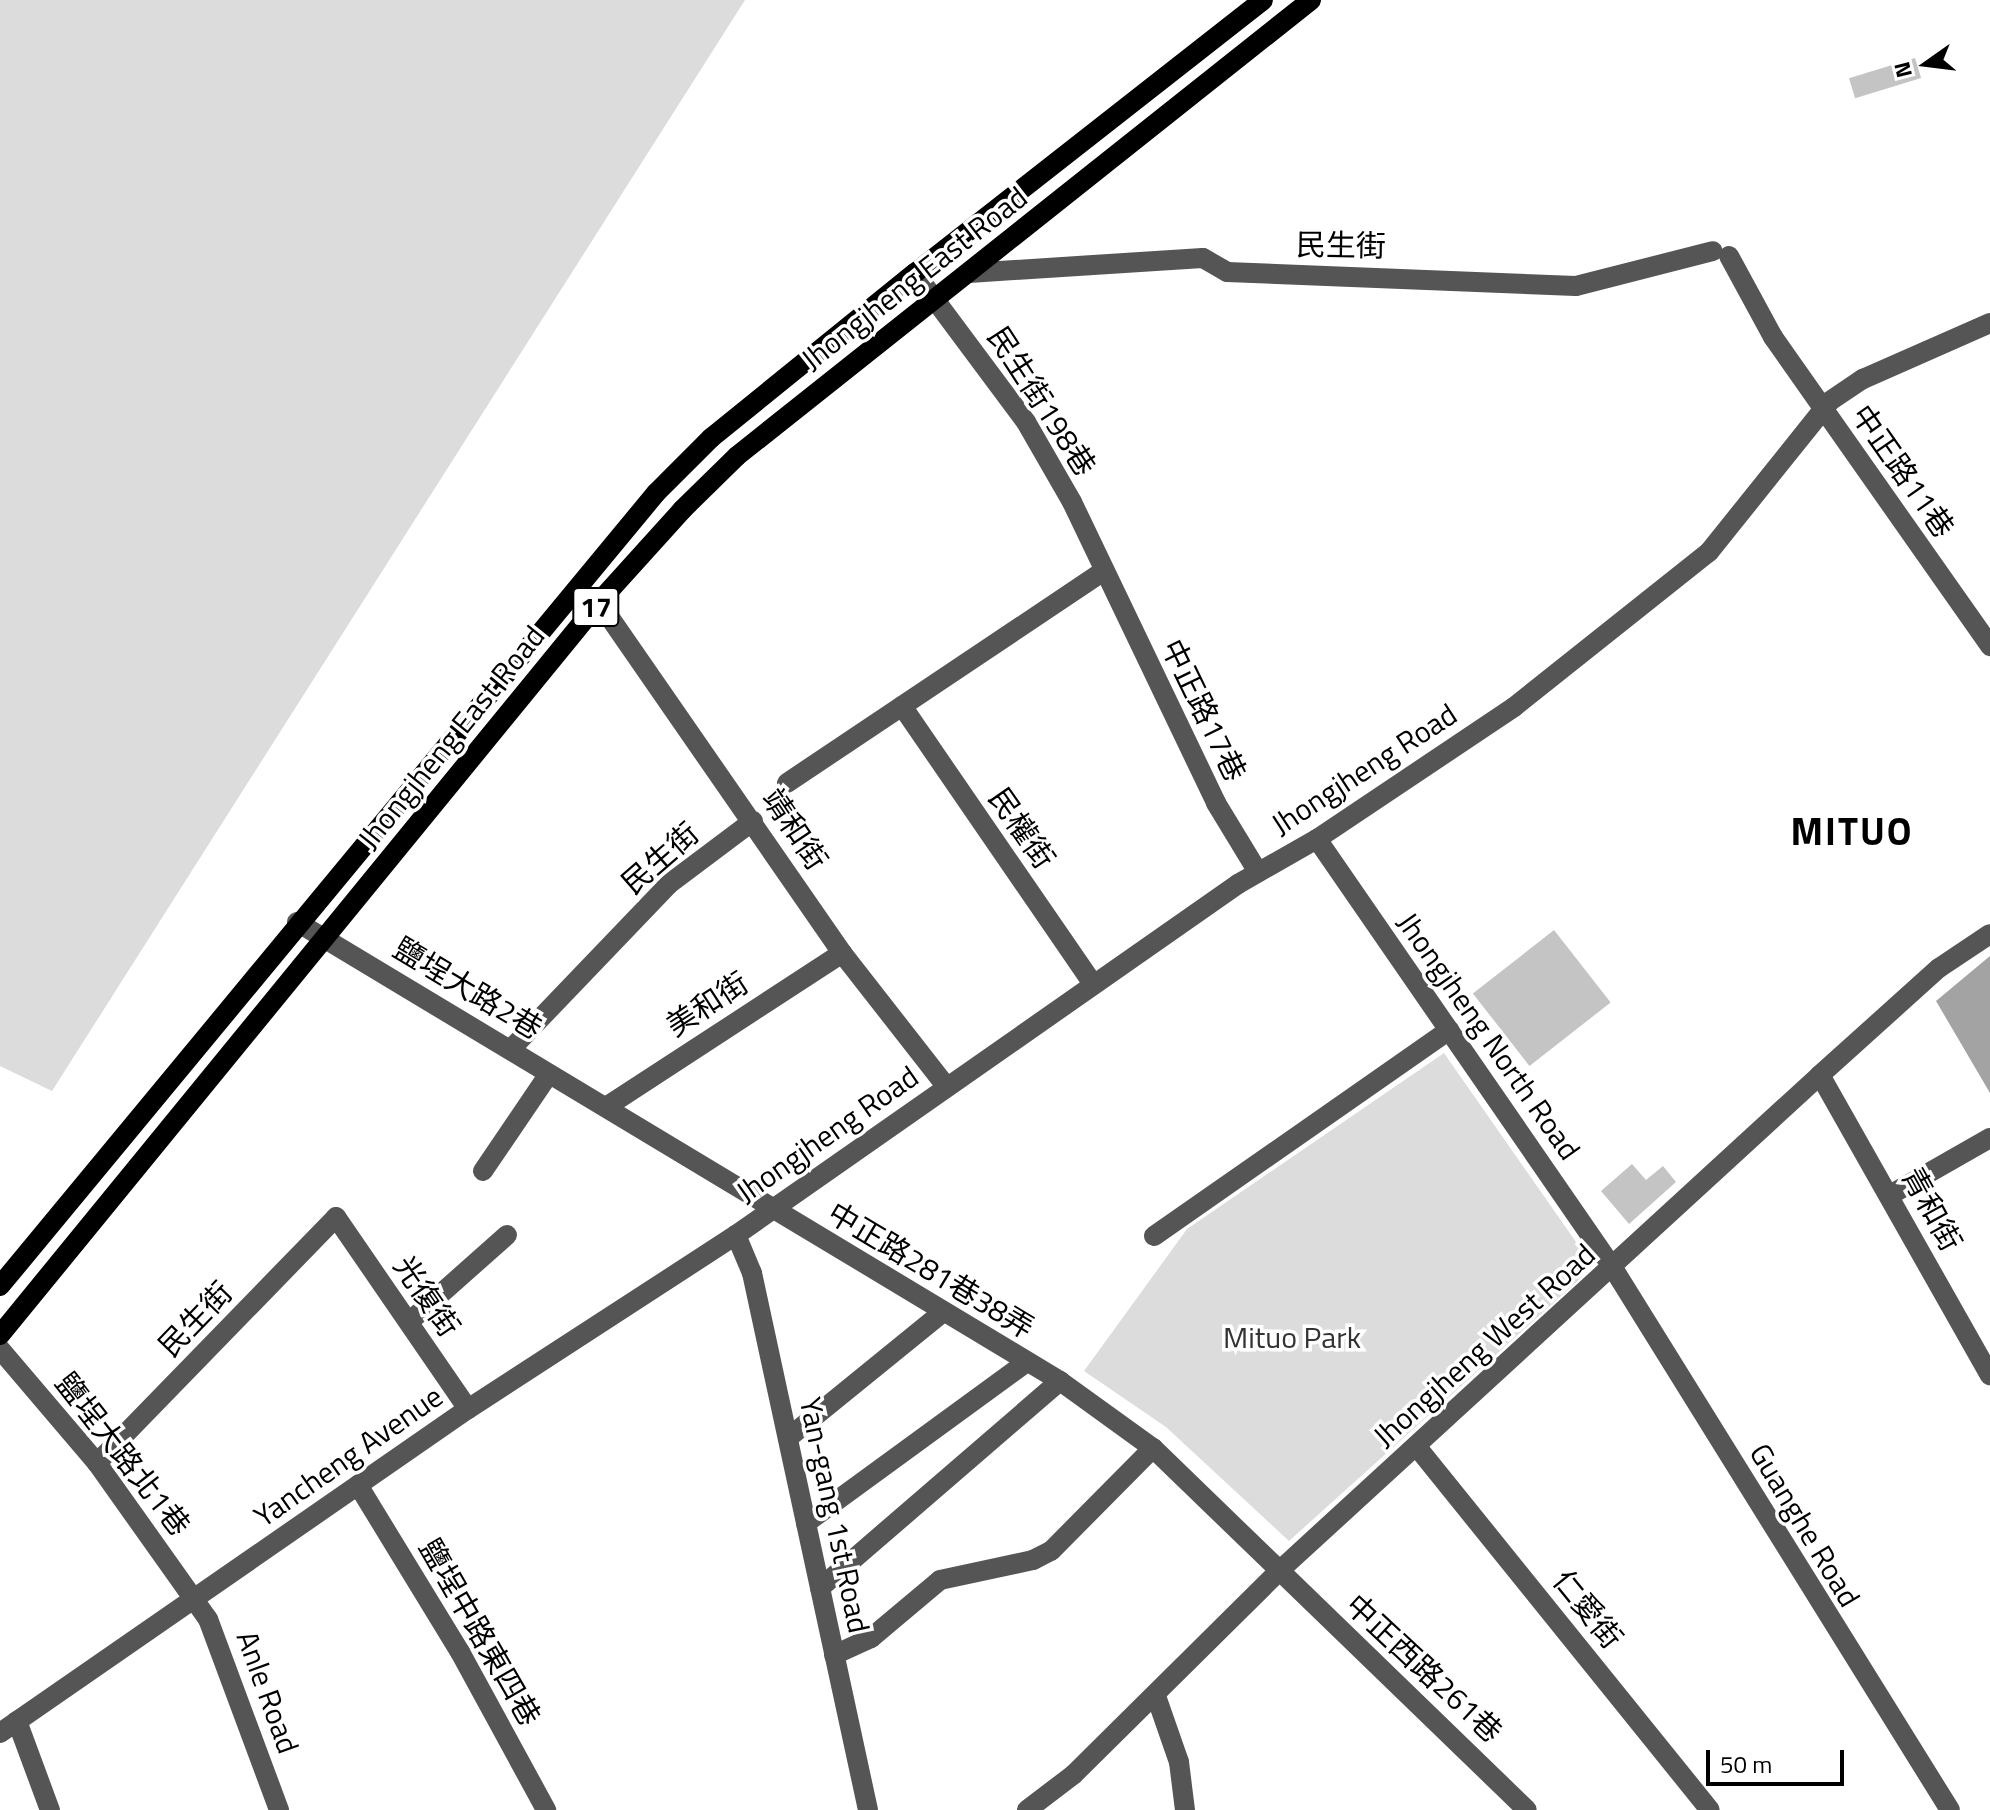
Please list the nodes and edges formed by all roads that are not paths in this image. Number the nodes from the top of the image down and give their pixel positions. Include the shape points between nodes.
1 (1263, 0) edge
2 (1311, 0) edge
3 (1721, 254) joint
4 (915, 273) junction
5 (969, 273) junction
6 (936, 299) junction
7 (1990, 323) edge
8 (1822, 409) junction
9 (1102, 572) junction
10 (599, 602) junction
11 (1990, 646) edge
12 (902, 706) junction
13 (787, 783) dead end
14 (753, 821) junction
15 (1317, 839) junction
16 (1258, 872) junction
17 (297, 922) junction
18 (1990, 934) edge
19 (326, 937) junction
20 (842, 953) junction
21 (1093, 984) junction
22 (1449, 1030) junction
23 (511, 1049) junction
24 (549, 1074) junction
25 (1820, 1075) junction
26 (946, 1086) junction
27 (606, 1107) junction
28 (1990, 1138) edge
29 (483, 1171) dead end
30 (1890, 1195) junction
31 (771, 1209) junction
32 (336, 1217) joint
33 (507, 1235) dead end
34 (736, 1235) junction
35 (1154, 1236) dead end
36 (1613, 1268) junction
37 (0, 1286) edge
38 (943, 1312) junction
39 (409, 1322) junction
40 (0, 1335) edge
41 (0, 1349) edge
42 (1027, 1362) junction
43 (1990, 1375) edge
44 (1060, 1381) junction
45 (468, 1409) junction
46 (788, 1438) junction
47 (1417, 1447) junction
48 (1153, 1448) junction
49 (97, 1463) junction
50 (358, 1485) junction
51 (806, 1523) junction
52 (1278, 1572) junction
53 (820, 1588) junction
54 (195, 1598) junction
55 (834, 1655) junction
56 (1156, 1696) junction
57 (9, 1727) edge
58 (1524, 1809) edge
59 (50, 1810) edge
60 (279, 1810) edge
61 (546, 1810) edge
62 (868, 1810) edge
63 (1027, 1810) edge
64 (1185, 1810) edge
65 (1710, 1810) edge
66 (1950, 1810) edge

1 - 4 main road, Jhongjheng East Road / 17
2 - 5 main road, Jhongjheng East Road / 17
3 - 5 street, 民生街 via 1576,286 1227,272 1203,258
3 - 8 street, 中正路11巷
4 - 6 street, 民生街198巷
4 - 17 main road, Jhongjheng East Road / 17 via 711,438 656,493
5 - 6 main road, Jhongjheng East Road / 17
6 - 9 street, 民生街198巷 via 1026,422 1072,502
6 - 10 main road, Jhongjheng East Road / 17 via 737,456
7 - 8 street, Jhongjheng Road via 1863,379
8 - 11 street, 中正路11巷
8 - 15 street, Jhongjheng Road via 1709,552 1514,707
9 - 12 street
9 - 16 street, 中正路17巷 via 1216,803
10 - 14 street, 靖和街
10 - 19 main road, Jhongjheng East Road / 17
12 - 13 street
12 - 21 street, 民權街
14 - 20 street, 靖和街
14 - 23 street, 民生街 via 669,884
15 - 16 street, Jhongjheng Road
15 - 22 street, Jhongjheng North Road
16 - 21 street, Jhongjheng Road
17 - 19 street, 鹽埕大路2巷
17 - 37 main road, Jhongjheng East Road / 17
18 - 25 street, Jhongjheng West Road via 1939,968
19 - 23 street, 鹽埕大路2巷
19 - 40 main road, Jhongjheng East Road / 17
20 - 26 street, 靖和街
20 - 27 street, 美和街
21 - 26 street, Jhongjheng Road
22 - 35 street
22 - 36 street, Jhongjheng North Road
23 - 24 street, 鹽埕大路2巷
24 - 27 street, 鹽埕大路2巷
24 - 29 street
25 - 30 street, 青和街
25 - 36 street, Jhongjheng West Road
26 - 31 street, Jhongjheng Road
27 - 31 street, 鹽埕大路2巷
28 - 30 street
30 - 43 street, 青和街
31 - 34 street, Jhongjheng Road
31 - 38 street, 中正路281巷38弄
32 - 39 street, 光復街
32 - 49 street, 民生街
33 - 39 street
34 - 45 street, Yancheng Avenue
34 - 46 street, Yan-gang 1st Road via 752,1273
36 - 47 street, Jhongjheng West Road
36 - 66 street, Guanghe Road
38 - 42 street, 中正路281巷38弄
38 - 46 street
39 - 45 street, 光復街
41 - 49 street, 鹽埕大路北1巷
42 - 44 street, 中正路281巷38弄
42 - 51 street
44 - 48 street, 中正路281巷38弄
44 - 53 street
45 - 50 street, Yancheng Avenue
46 - 51 street, Yan-gang 1st Road
47 - 52 street, Jhongjheng West Road
47 - 65 street, 仁愛街
48 - 52 street, 中正西路261巷
48 - 55 street via 1051,1551 1033,1560 940,1580 871,1638
49 - 54 street, 鹽埕大路北1巷
50 - 54 street, Yancheng Avenue
50 - 61 street, 鹽埕中路東四巷 via 460,1652
51 - 53 street, Yan-gang 1st Road
52 - 56 street, Jhongjheng West Road
52 - 58 street, 中正西路261巷
53 - 55 street, Yan-gang 1st Road
54 - 57 street, Yancheng Avenue
54 - 60 street, Anle Road via 208,1619
55 - 62 street, Yan-gang 1st Road
56 - 63 street, Jhongjheng West Road via 1073,1775
56 - 64 street via 1179,1762
57 - 59 street

